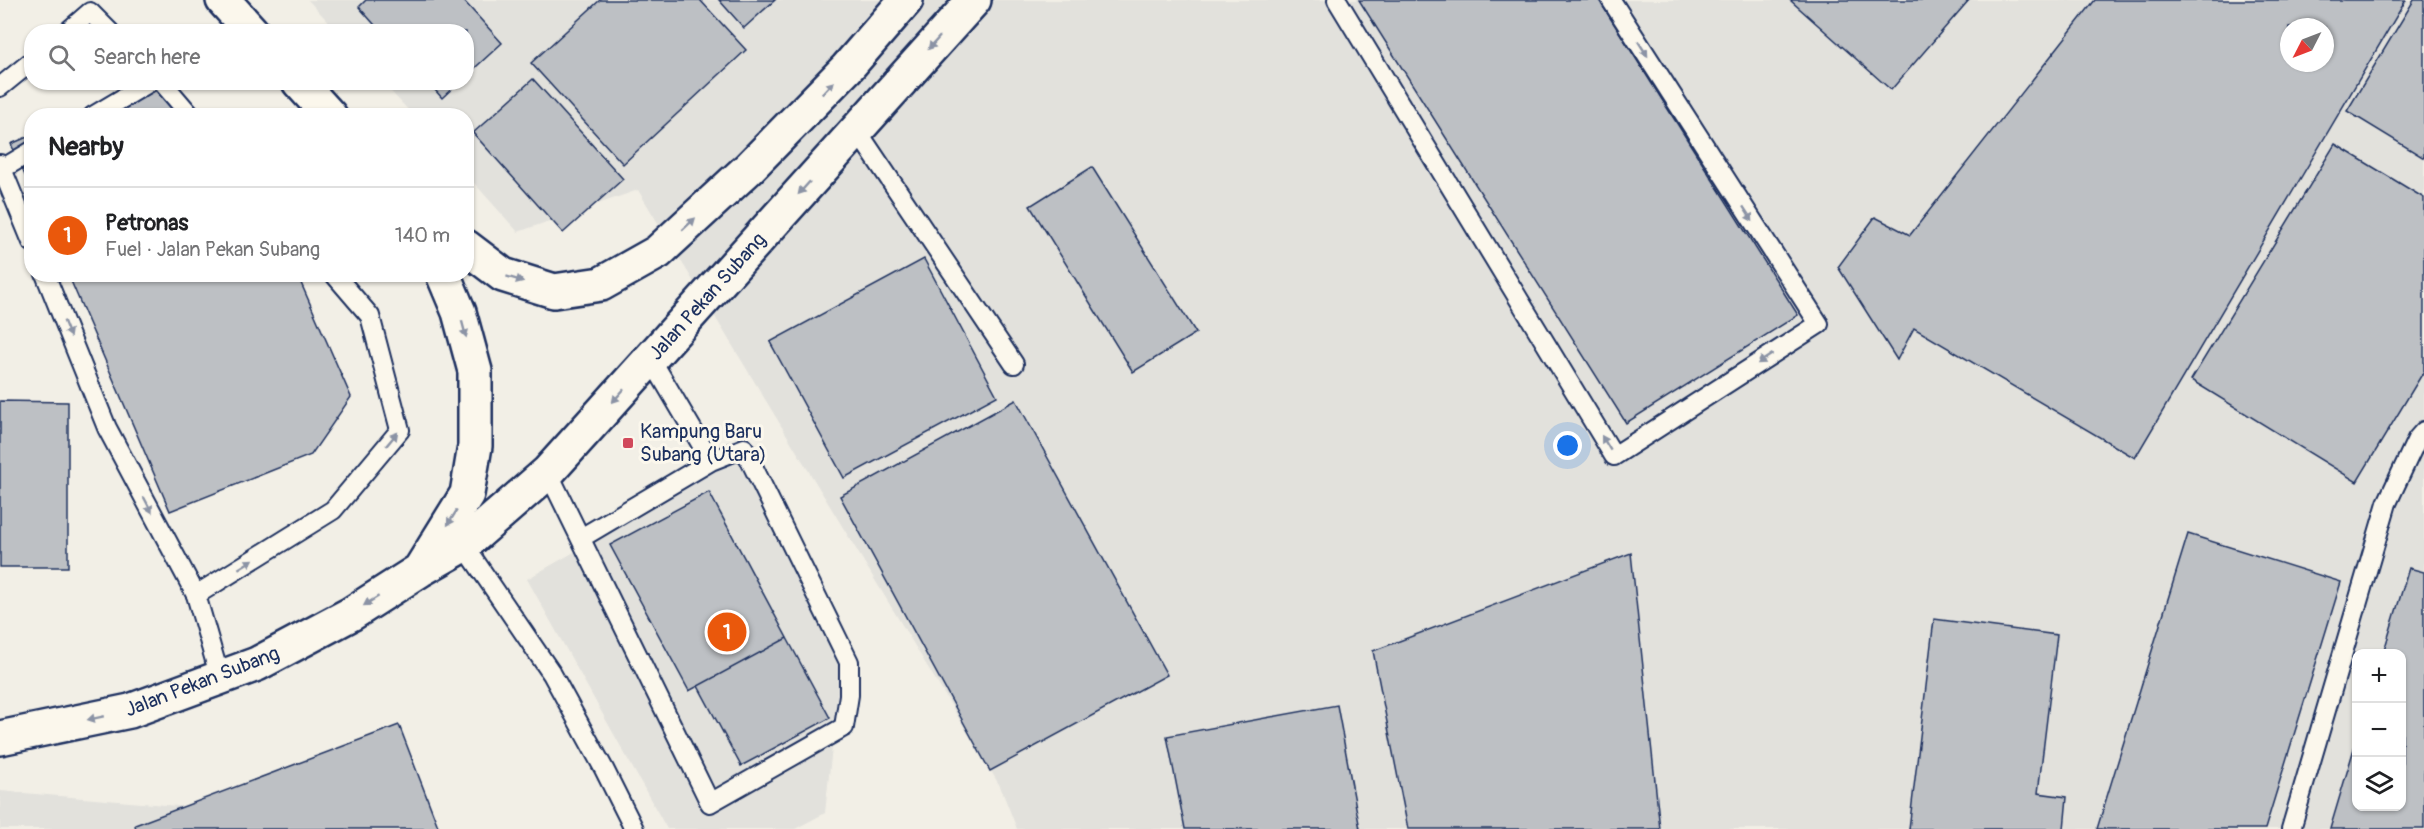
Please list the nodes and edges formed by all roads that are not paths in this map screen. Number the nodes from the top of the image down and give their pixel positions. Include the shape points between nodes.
1 (224, 0) edge
2 (906, 0) edge
3 (974, 0) edge
4 (1336, 0) edge
5 (1611, 0) edge
6 (76, 24) edge
7 (102, 24) edge
8 (245, 24) edge
9 (24, 68) edge
10 (0, 87) edge
11 (137, 90) edge
12 (169, 90) edge
13 (306, 90) edge
14 (106, 108) edge
15 (184, 108) edge
16 (323, 108) edge
17 (856, 129) junction
18 (24, 155) edge
19 (1, 166) edge
20 (24, 222) edge
21 (474, 253) edge
22 (48, 282) edge
23 (341, 282) edge
24 (446, 282) edge
25 (651, 359) junction
26 (1014, 364) dead end
27 (2424, 431) edge
28 (711, 461) junction
29 (549, 472) junction
30 (580, 538) junction
31 (464, 545) junction
32 (420, 570) junction
33 (196, 595) junction
34 (220, 678) junction
35 (0, 738) edge
36 (634, 829) edge
37 (2291, 829) edge

1 - 8 main road
21 -> 2 main road via 503,275 554,291 601,284 658,252 748,169 847,68
3 -> 17 main road, Jalan Pekan Subang
5 -> 4 lane via 1819,324 1614,456
6 - 7 lane via 90,12
9 - 10 lane
11 - 14 lane
12 - 15 lane
13 - 16 main road
17 -> 25 main road, Jalan Pekan Subang
17 - 26 lane
18 - 19 lane
19 - 20 lane
22 -> 33 lane via 107,428
33 -> 23 lane via 333,510 400,430 370,315
24 -> 32 main road, Jalan Pekan Subang via 475,371 475,446 467,494
25 - 28 lane
25 -> 29 main road, Jalan Pekan Subang
27 - 37 lane via 2387,503
28 - 30 lane
28 - 30 lane via 744,448 849,662 844,727 710,803
29 - 30 lane
29 - 31 main road, Jalan Pekan Subang
31 - 32 main road, Jalan Pekan Subang
31 - 36 lane via 552,674
32 -> 34 main road, Jalan Pekan Subang via 351,614 257,664
33 - 34 lane
34 -> 35 main road, Jalan Pekan Subang via 129,711

